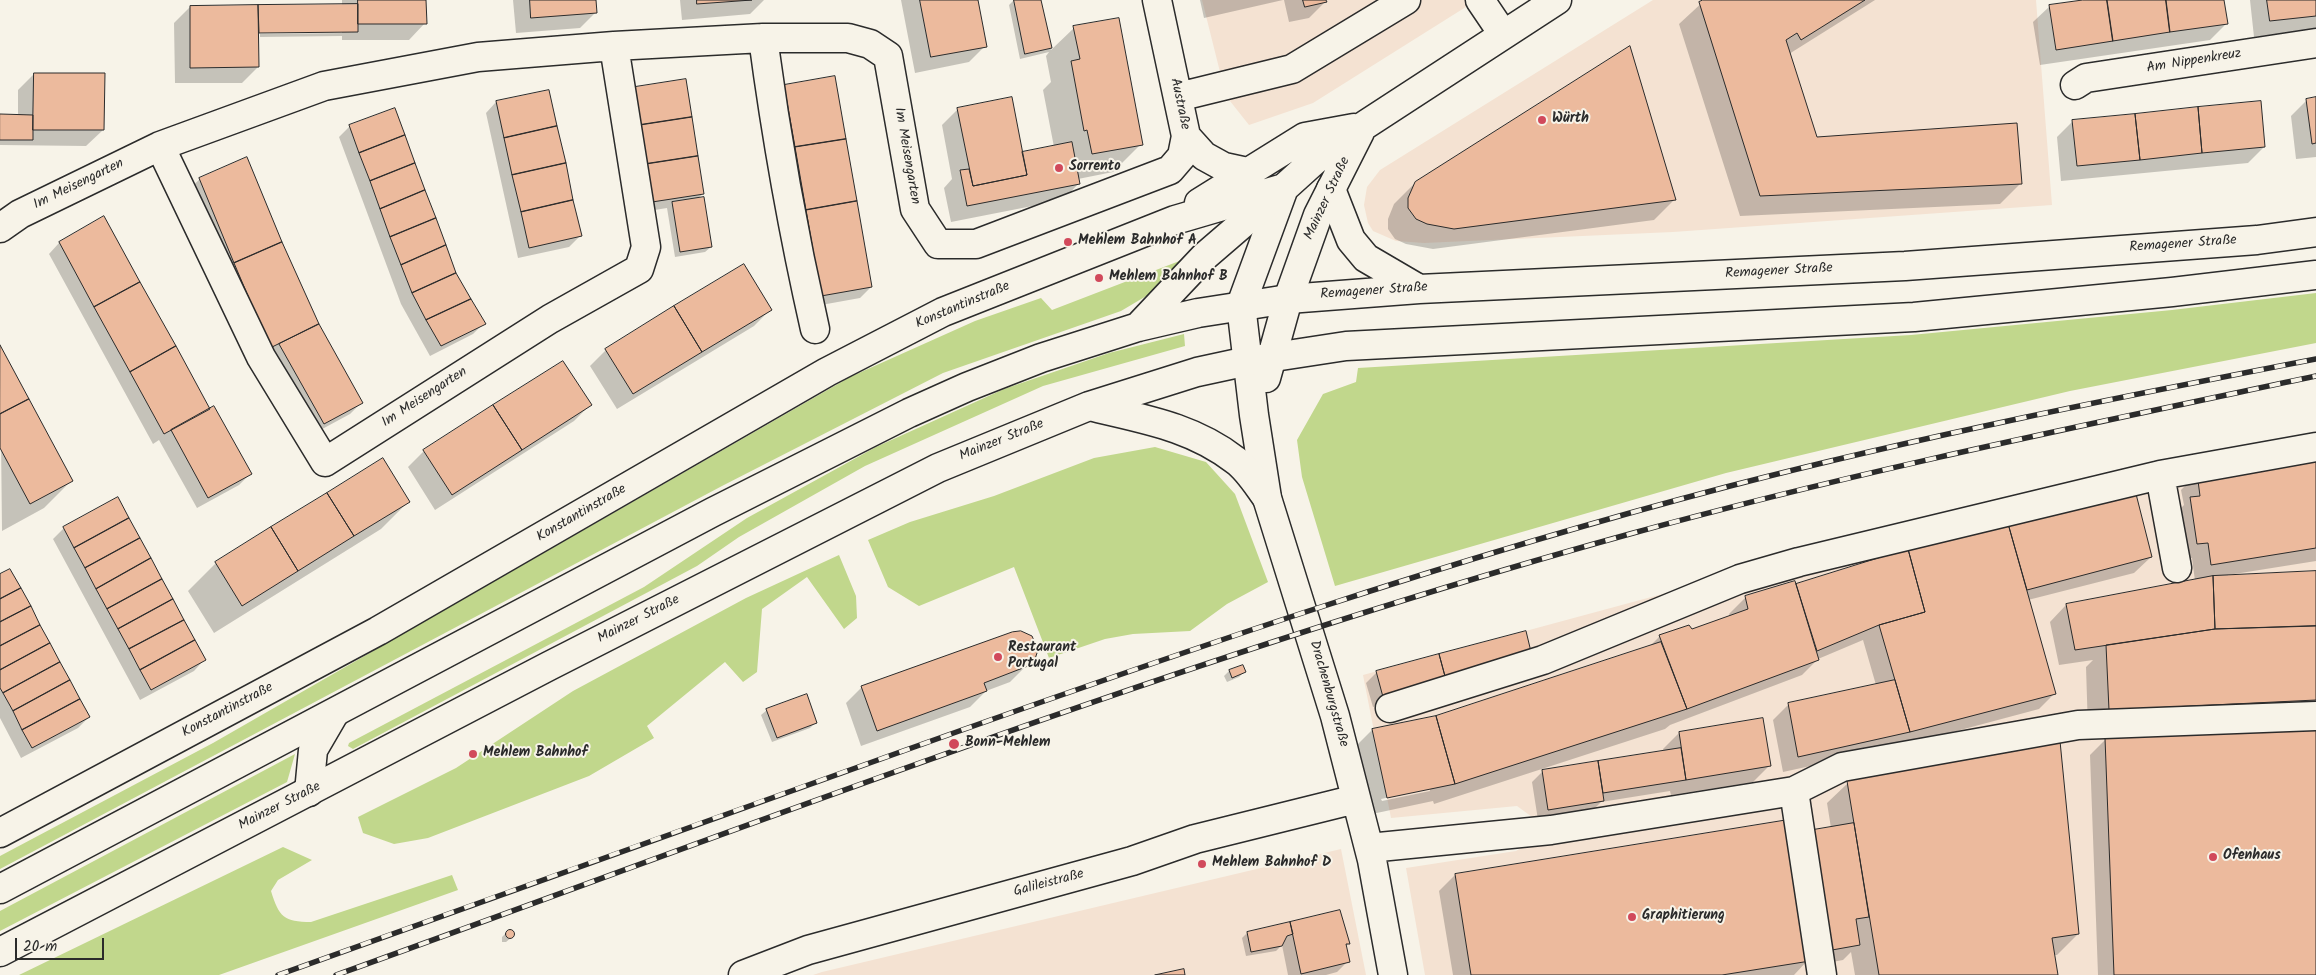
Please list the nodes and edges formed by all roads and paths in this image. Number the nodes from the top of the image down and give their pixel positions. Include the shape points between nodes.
1 (1156, 0) edge
2 (1406, 0) edge
3 (1480, 0) edge
4 (1557, 0) edge
5 (1503, 34) junction
6 (763, 38) junction
7 (2316, 43) edge
8 (614, 46) junction
9 (2075, 85) dead end
10 (1178, 98) junction
11 (1364, 127) junction
12 (1186, 136) junction
13 (160, 146) junction
14 (1247, 172) junction
15 (1284, 188) junction
16 (1331, 189) junction
17 (1175, 220) junction
18 (0, 228) edge
19 (2316, 232) edge
20 (2316, 275) edge
21 (1419, 289) junction
22 (1288, 299) junction
23 (1241, 305) junction
24 (1138, 326) junction
25 (815, 328) dead end
26 (1260, 359) junction
27 (1089, 406) junction
28 (2316, 447) edge
29 (2160, 475) junction
30 (1268, 498) junction
31 (2177, 568) dead end
32 (1390, 708) dead end
33 (334, 714) junction
34 (2316, 716) edge
35 (1794, 790) junction
36 (309, 792) junction
37 (1356, 799) junction
38 (0, 833) edge
39 (1369, 848) junction
40 (0, 889) edge
41 (0, 952) edge
42 (744, 975) edge
43 (1393, 975) edge
44 (1822, 975) edge

1 - 10 street, Austraße
2 - 10 street via 1292,69
3 - 5 street
4 - 5 street, Mainzer Straße
5 - 11 street, Mainzer Straße
6 - 8 street, Im Meisengarten
6 - 12 street, Im Meisengarten via 848,38 870,44 888,56 915,209 938,244 976,244 1170,170 1182,156
6 - 25 street via 791,223
7 - 9 street, Am Nippenkreuz via 2086,78
8 - 13 street, Im Meisengarten via 478,57 324,86
8 - 13 street, Im Meisengarten via 646,247 638,269 533,330 325,462 261,357
10 - 12 street, Austraße
11 - 14 street, Mainzer Straße via 1305,137
11 - 15 street, Mainzer Straße via 1315,160
11 - 16 street, Mainzer Straße
12 - 14 street, Austraße via 1204,156 1224,167
13 - 18 street, Im Meisengarten via 20,214
14 - 17 street, Konstantinstraße
15 - 17 street, Konstantinstraße
15 - 23 street, Mainzer Straße
15 - 24 street via 1205,256
16 - 21 street via 1351,240 1366,258
16 - 22 street, Mainzer Straße via 1318,215
17 - 38 street, Konstantinstraße via 943,312 835,368 378,631
19 - 21 street, Remagener Straße via 2258,240 1905,266
20 - 26 street via 1914,317 1355,346
21 - 22 street, Remagener Straße
22 - 23 street, Remagener Straße
22 - 26 street, Mainzer Straße
23 - 24 street
23 - 26 street, Mainzer Straße
24 - 33 street via 1041,358 909,413 713,512
26 - 27 street, Mainzer Straße via 1197,372
26 - 30 street, Drachenburgstraße via 1254,415
27 - 30 street via 1169,425 1196,435 1237,461
27 - 36 street, Mainzer Straße via 938,468
28 - 29 street
29 - 31 street
29 - 32 street via 1740,579 1542,660
30 - 37 street, Drachenburgstraße via 1325,679
33 - 36 street via 313,750
33 - 40 street
34 - 35 street via 2078,725 1842,767
35 - 39 street via 1551,830
35 - 44 street
36 - 41 street, Mainzer Straße
37 - 39 street, Drachenburgstraße
37 - 42 street, Galileistraße via 1195,839 1132,861 808,950
39 - 43 street, Drachenburgstraße

